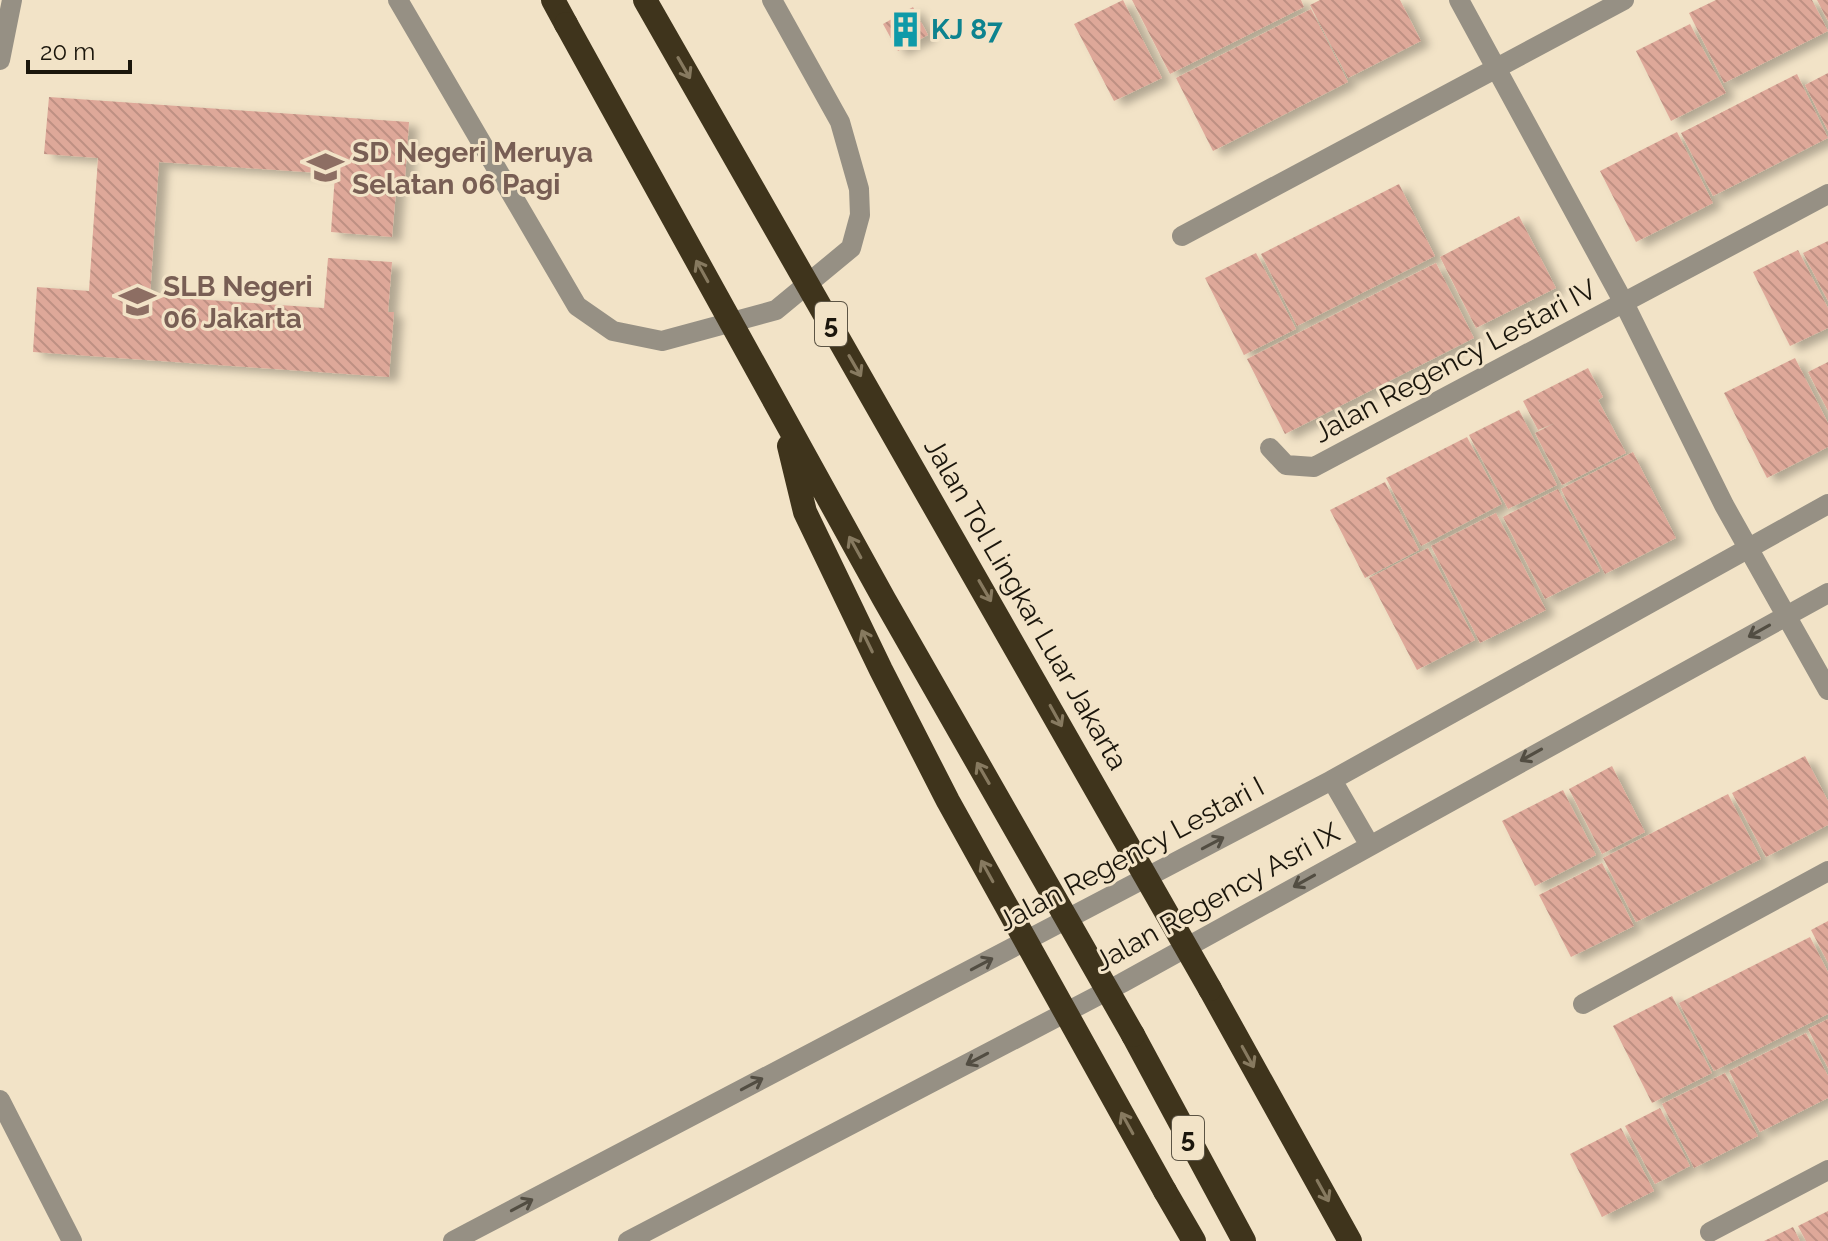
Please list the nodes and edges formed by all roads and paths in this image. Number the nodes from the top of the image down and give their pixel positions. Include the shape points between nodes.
1 (12, 0) edge
2 (398, 0) edge
3 (553, 0) edge
4 (645, 0) edge
5 (772, 0) edge
6 (1459, 0) edge
7 (1624, 0) edge
8 (0, 60) edge
9 (1497, 70) junction
10 (1828, 194) edge
11 (1182, 236) dead end
12 (1624, 303) junction
13 (780, 412) junction
14 (1270, 448) dead end
15 (1828, 504) edge
16 (1753, 555) junction
17 (1828, 593) edge
18 (1783, 609) junction
19 (1828, 690) edge
20 (1335, 785) junction
21 (1366, 837) junction
22 (1828, 871) edge
23 (1583, 1004) dead end
24 (0, 1100) edge
25 (1828, 1170) edge
26 (1710, 1232) dead end
27 (72, 1241) edge
28 (453, 1241) edge
29 (628, 1241) edge
30 (1194, 1241) edge
31 (1244, 1241) edge
32 (1350, 1241) edge

1 - 8 street
2 - 5 street via 577,306 613,331 662,341 776,310 851,248 860,215 859,189 840,122
13 -> 3 highway, 5, bridge
4 -> 32 highway, Jalan Tol Lingkar Luar Jakarta / 5, bridge
6 - 9 street
7 - 9 street
9 - 11 street
9 - 12 street
10 - 12 street, Jalan Regency Lestari IV
12 - 14 street, Jalan Regency Lestari IV via 1314,467 1286,465
12 - 16 street
30 -> 13 highway, bridge via 948,801 881,670 805,512
31 -> 13 highway, 5, bridge
15 - 16 street, Jalan Regency Lestari I
16 - 18 street
16 - 20 street, Jalan Regency Lestari I
17 - 18 street, Jalan Regency Asri IX
18 - 19 street
18 -> 21 street, Jalan Regency Asri IX
20 - 21 street
28 -> 20 street, Jalan Regency Lestari I
21 -> 29 street, Jalan Regency Asri IX via 1122,983
22 - 23 street
24 - 27 street
25 - 26 street

